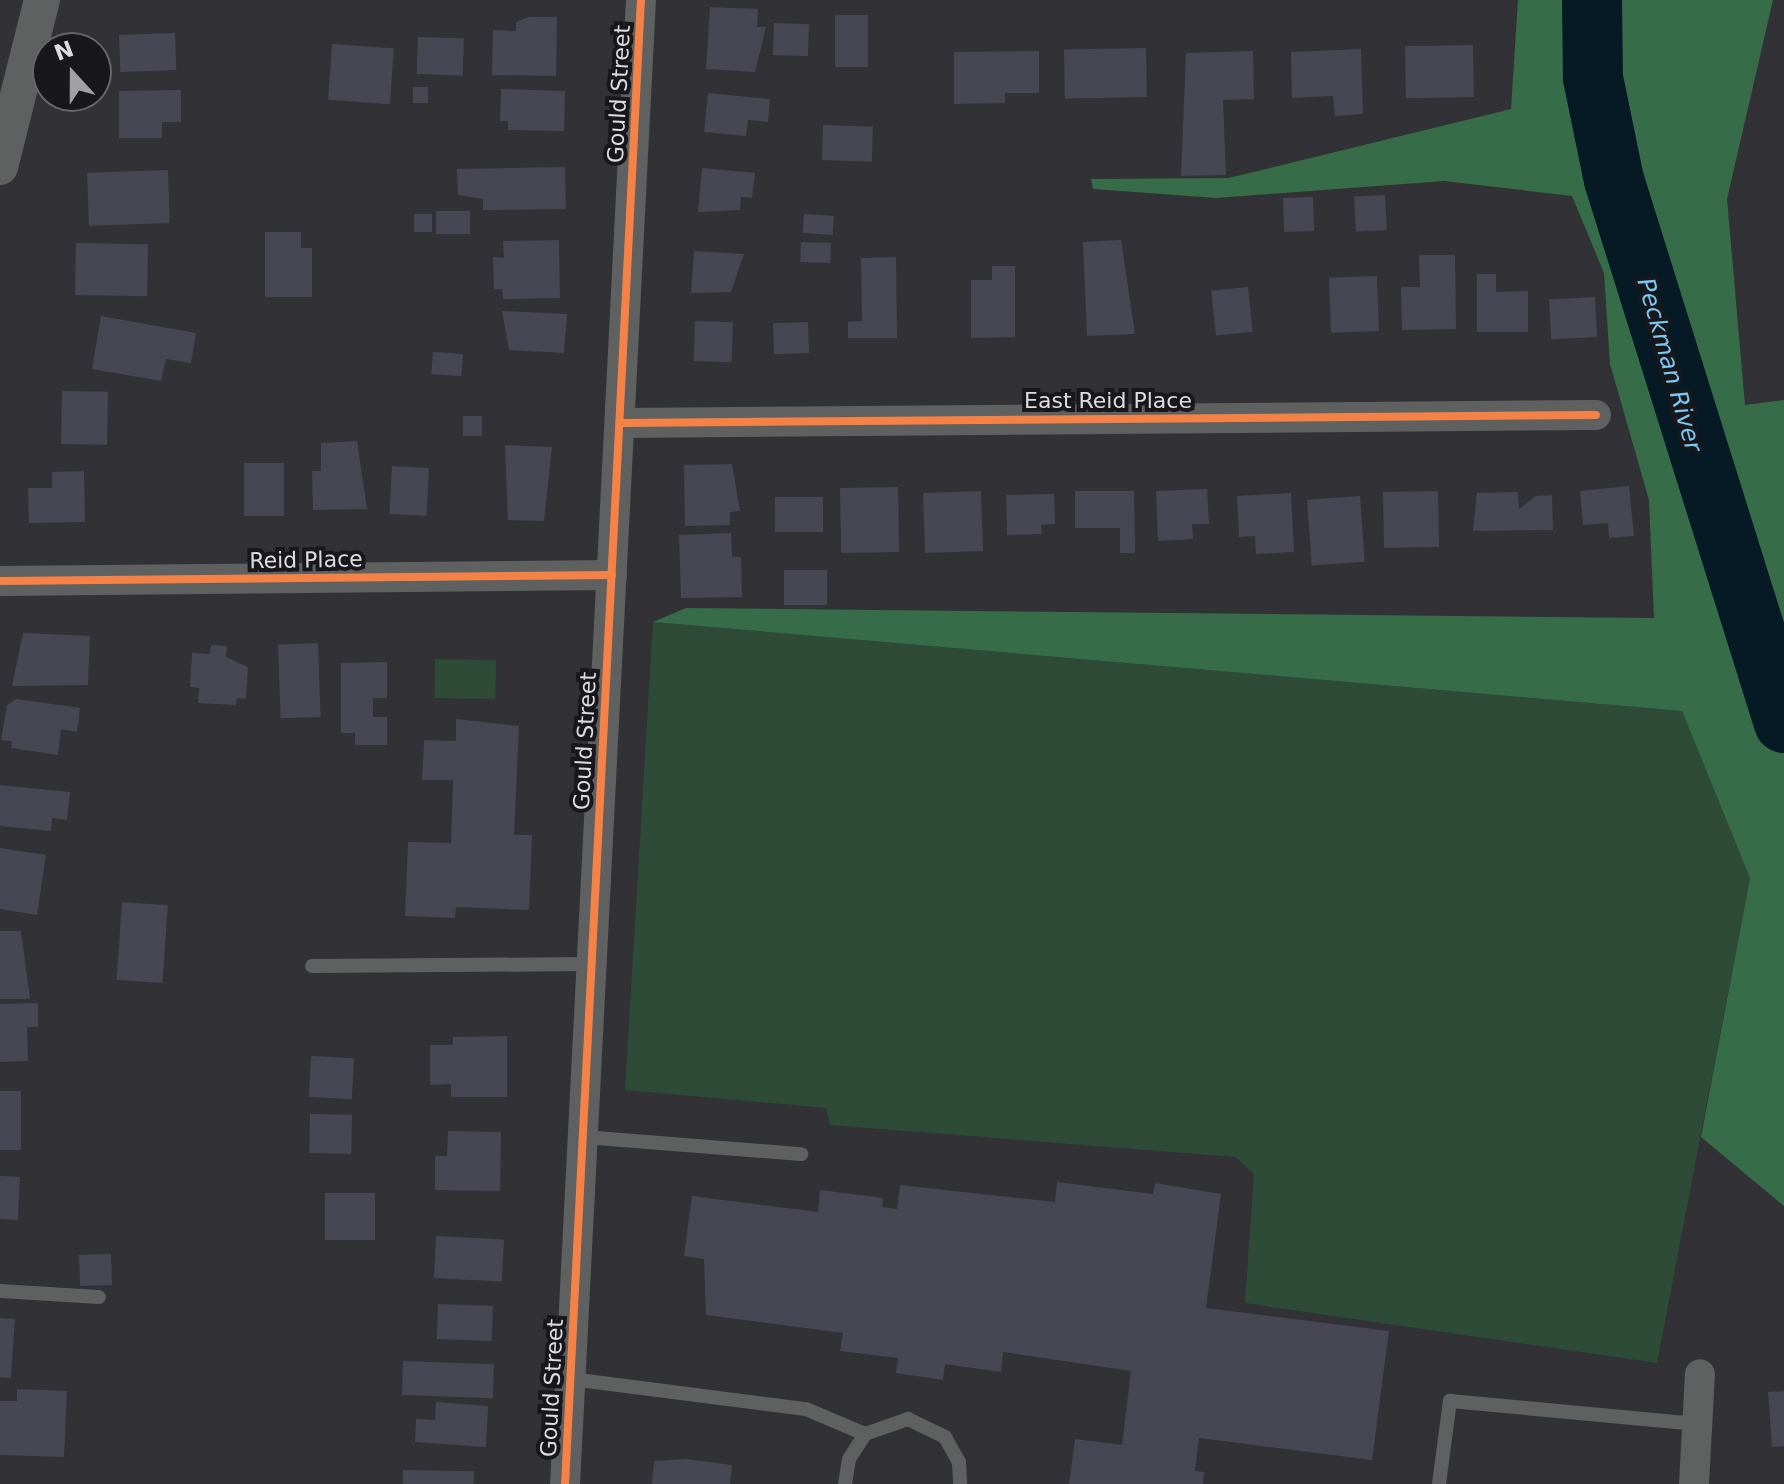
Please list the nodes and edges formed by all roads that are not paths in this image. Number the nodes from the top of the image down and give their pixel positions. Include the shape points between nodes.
1 (42, 0) edge
2 (641, 0) edge
3 (0, 167) edge
4 (1596, 415) dead end
5 (621, 423) junction
6 (612, 575) junction
7 (0, 581) edge
8 (591, 964) junction
9 (312, 966) dead end
10 (584, 1137) junction
11 (801, 1154) dead end
12 (0, 1291) edge
13 (99, 1297) dead end
14 (1700, 1374) dead end
15 (571, 1379) junction
16 (1697, 1424) junction
17 (865, 1434) junction
18 (565, 1484) edge
19 (845, 1484) edge
20 (960, 1484) edge
21 (1439, 1484) edge
22 (1694, 1484) edge

1 - 3 street
2 - 5 street, Gould Street
4 - 5 street, East Reid Place
5 - 6 street, Gould Street
6 - 7 street, Reid Place
6 - 8 street, Gould Street
8 - 9 lane
8 - 10 street, Gould Street
10 - 11 lane
10 - 15 street, Gould Street
12 - 13 lane
14 - 16 street
15 - 17 lane via 806,1409
15 - 18 street, Gould Street
16 - 21 lane via 1450,1401
16 - 22 street
17 - 19 lane via 849,1459
17 - 20 lane via 893,1420 935,1428 954,1449

